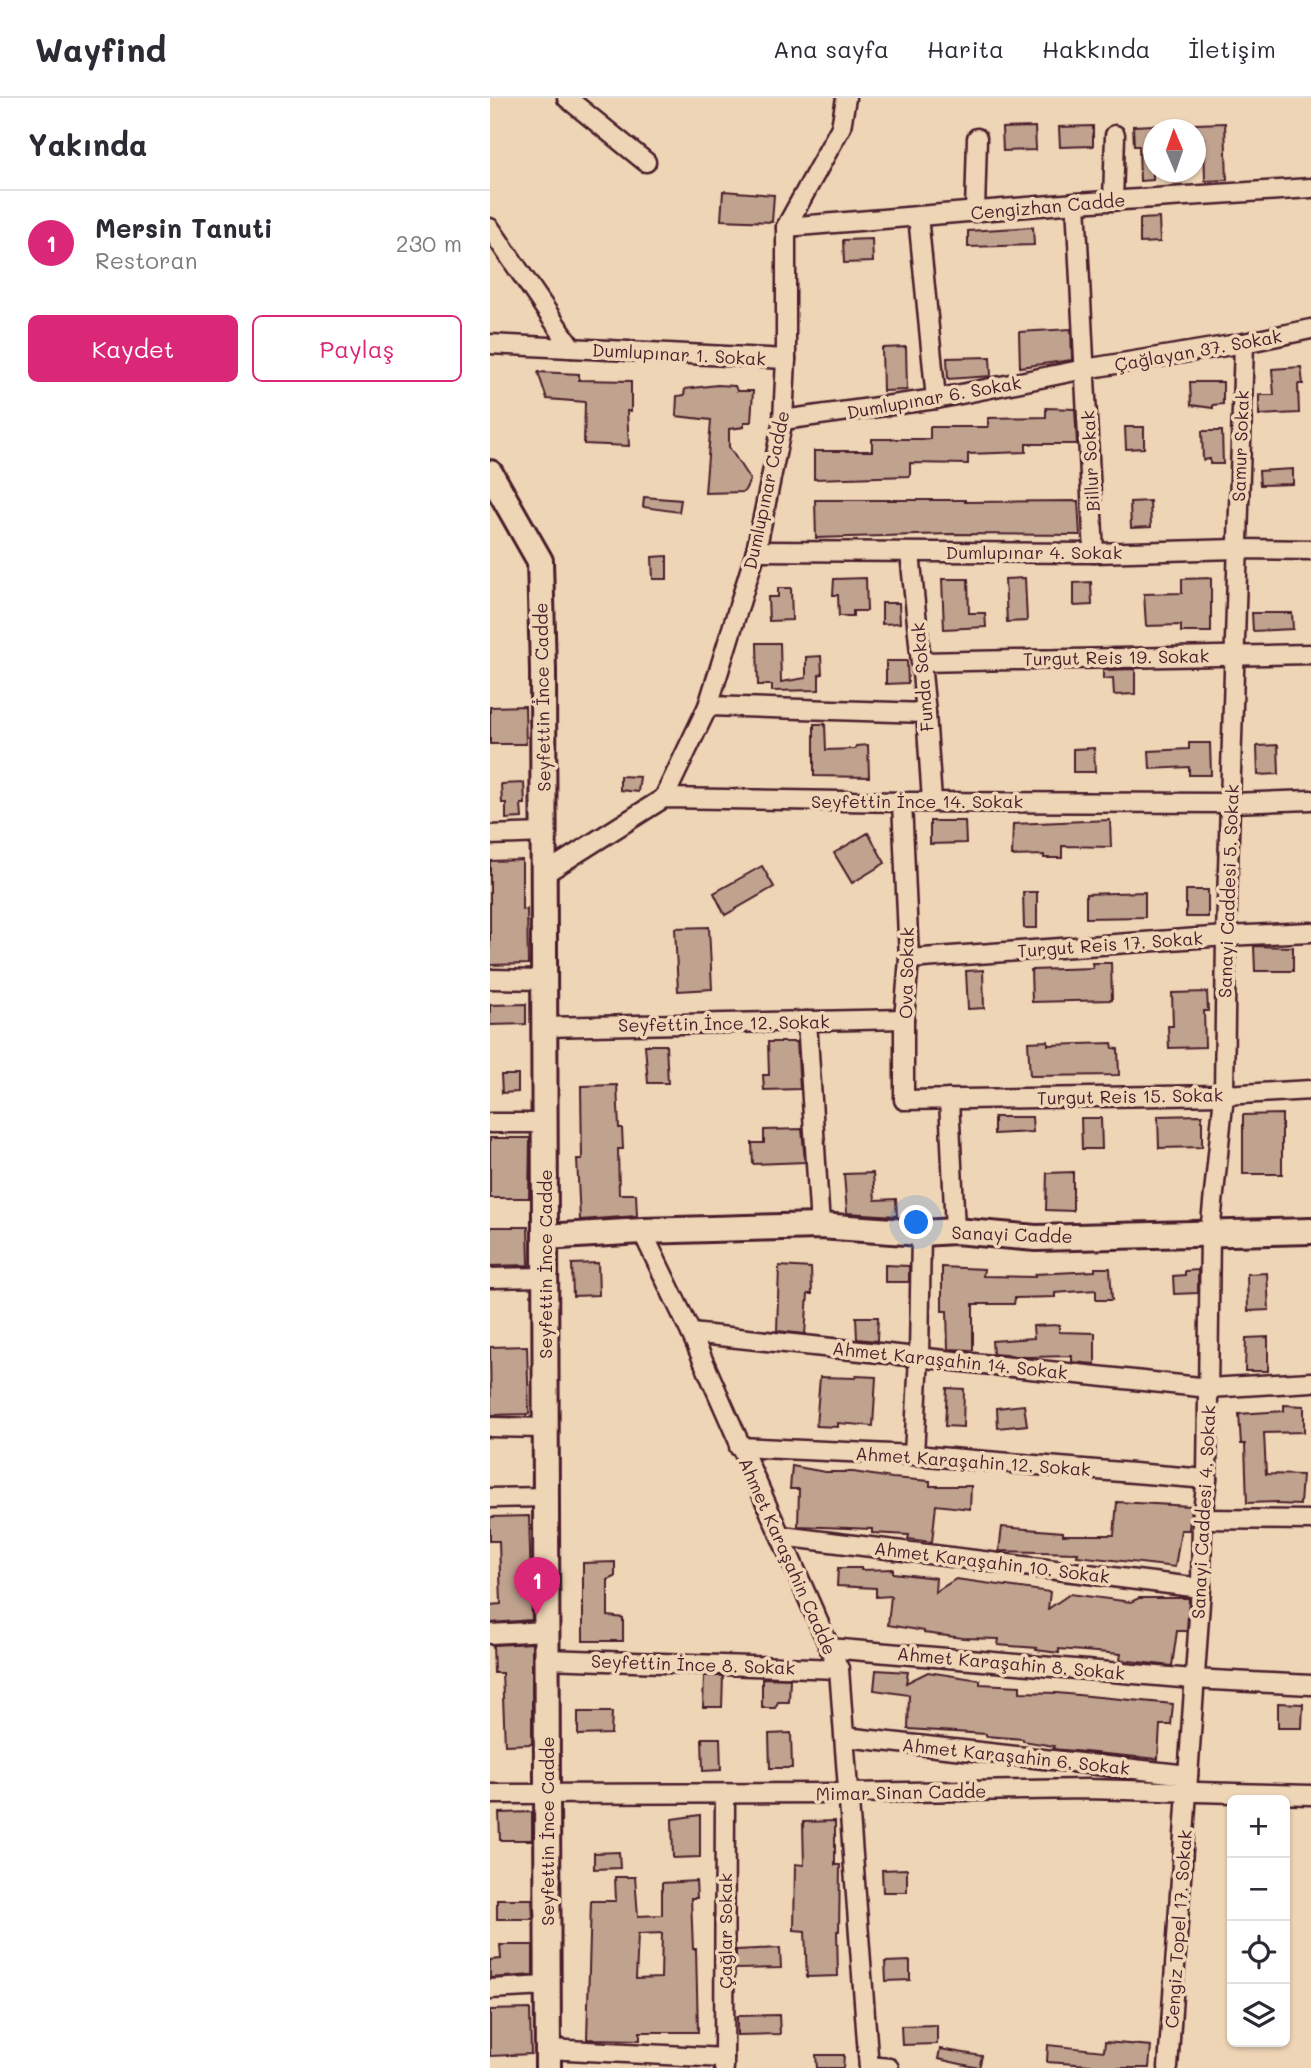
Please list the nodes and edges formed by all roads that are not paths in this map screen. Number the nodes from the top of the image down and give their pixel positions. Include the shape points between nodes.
1 (567, 98) edge
2 (846, 98) edge
3 (1115, 135) dead end
4 (977, 138) dead end
5 (646, 162) dead end
6 (1311, 188) edge
7 (1113, 201) junction
8 (1076, 203) junction
9 (975, 212) junction
10 (918, 216) junction
11 (786, 227) junction
12 (490, 229) edge
13 (1311, 329) edge
14 (1244, 343) junction
15 (490, 344) edge
16 (572, 348) junction
17 (786, 359) junction
18 (1085, 369) junction
19 (936, 399) junction
20 (783, 420) junction
21 (490, 473) edge
22 (1237, 549) junction
23 (1311, 550) edge
24 (756, 551) junction
25 (910, 553) junction
26 (1094, 553) junction
27 (1234, 654) junction
28 (1311, 654) edge
29 (922, 662) junction
30 (708, 706) junction
31 (926, 713) junction
32 (664, 798) junction
33 (1311, 800) edge
34 (932, 801) junction
35 (902, 802) junction
36 (1231, 803) junction
37 (544, 833) junction
38 (490, 835) edge
39 (544, 874) junction
40 (1311, 932) edge
41 (1226, 936) junction
42 (909, 959) junction
43 (490, 979) edge
44 (544, 980) junction
45 (904, 1019) junction
46 (807, 1021) junction
47 (545, 1027) junction
48 (1311, 1090) edge
49 (1224, 1095) junction
50 (949, 1099) junction
51 (490, 1122) edge
52 (545, 1123) junction
53 (820, 1226) junction
54 (642, 1231) junction
55 (954, 1231) junction
56 (1311, 1231) edge
57 (921, 1233) junction
58 (1210, 1233) junction
59 (545, 1237) junction
60 (545, 1277) junction
61 (490, 1278) edge
62 (691, 1333) junction
63 (919, 1356) junction
64 (1311, 1381) edge
65 (1209, 1388) junction
66 (490, 1427) edge
67 (546, 1428) junction
68 (739, 1447) junction
69 (914, 1455) junction
70 (1207, 1479) junction
71 (546, 1497) junction
72 (490, 1498) edge
73 (1202, 1520) junction
74 (1311, 1520) edge
75 (782, 1536) junction
76 (1201, 1588) junction
77 (546, 1631) junction
78 (490, 1634) edge
79 (830, 1647) junction
80 (546, 1659) junction
81 (839, 1669) junction
82 (1193, 1679) junction
83 (1311, 1685) edge
84 (845, 1737) junction
85 (1188, 1783) junction
86 (849, 1793) junction
87 (490, 1794) edge
88 (547, 1794) junction
89 (725, 1794) junction
90 (1311, 1795) edge
91 (547, 1986) junction
92 (490, 1989) edge
93 (548, 2058) edge
94 (724, 2063) edge
95 (869, 2067) edge
96 (889, 2068) edge
97 (1168, 2068) edge

1 - 5 street
2 - 11 street, Dumlupınar Cadde via 841,127
3 - 7 street
4 - 9 street
6 - 7 street, Cengizhan Cadde
7 - 8 street, Cengizhan Cadde
8 - 9 street, Cengizhan Cadde
8 - 18 street, Billur Sokak
9 - 10 street, Cengizhan Cadde
10 - 11 street, Cengizhan Cadde
10 - 19 street
11 - 17 street, Dumlupınar Cadde
12 - 16 street
13 - 14 street, Çağlayan 37. Sokak
14 - 18 street, Çağlayan 37. Sokak
14 - 22 street, Samur Sokak
15 - 16 street, Dumlupınar 1. Sokak
16 - 17 street, Dumlupınar 1. Sokak
17 - 20 street, Dumlupınar Cadde
18 - 19 street, Dumlupınar 6. Sokak
18 - 26 street, Billur Sokak
19 - 20 street, Dumlupınar 6. Sokak
20 - 24 street, Dumlupınar Cadde
21 - 37 main road, Seyfettin İnce Cadde via 540,561
22 - 23 street, Dumlupınar 4. Sokak
22 - 26 street, Dumlupınar 4. Sokak
22 - 27 street, Sanayi Caddesi 5. Sokak
24 - 25 street, Dumlupınar 4. Sokak
24 - 30 street, Dumlupınar Cadde
25 - 26 street, Dumlupınar 4. Sokak
25 - 29 street, Funda Sokak
27 - 28 street, Turgut Reis 19. Sokak
27 - 29 street, Turgut Reis 19. Sokak
27 - 36 street, Sanayi Caddesi 5. Sokak
29 - 31 street, Funda Sokak
30 - 31 street
30 - 32 street, Dumlupınar Cadde
31 - 34 street, Funda Sokak
32 - 35 street, Seyfettin İnce 14. Sokak
32 - 39 street
33 - 36 street, Seyfettin İnce 14. Sokak
34 - 35 street, Seyfettin İnce 14. Sokak
34 - 36 street, Seyfettin İnce 14. Sokak
35 - 42 street, Ova Sokak
36 - 41 street, Sanayi Caddesi 5. Sokak
37 - 38 street
37 - 39 main road, Seyfettin İnce Cadde
39 - 44 main road, Seyfettin İnce Cadde
40 - 41 street, Turgut Reis 17. Sokak
41 - 42 street, Turgut Reis 17. Sokak
41 - 49 street, Sanayi Caddesi 5. Sokak
42 - 45 street, Ova Sokak
43 - 44 street
44 - 47 main road, Seyfettin İnce Cadde
45 - 46 street, Seyfettin İnce 12. Sokak
45 - 50 street, Ova Sokak via 904,1100
46 - 47 street, Seyfettin İnce 12. Sokak
46 - 53 street
47 - 52 main road, Seyfettin İnce Cadde
48 - 49 street, Turgut Reis 15. Sokak
49 - 50 street, Turgut Reis 15. Sokak
49 - 58 street, Sanayi Caddesi 5. Sokak
50 - 55 street
51 - 52 street
52 - 59 main road, Seyfettin İnce Cadde
53 - 54 main road, Sanayi Cadde
53 - 57 main road, Sanayi Cadde
54 - 59 main road, Sanayi Cadde
54 - 62 street, Ahmet Karaşahin Cadde
55 - 57 main road, Sanayi Cadde
55 - 58 main road, Sanayi Cadde via 1037,1238
56 - 58 main road, Sanayi Cadde
57 - 63 street
58 - 65 street, Sanayi Caddesi 4. Sokak
59 - 60 main road, Seyfettin İnce Cadde
60 - 61 street
60 - 67 main road, Seyfettin İnce Cadde
62 - 63 street, Ahmet Karaşahin 14. Sokak
62 - 68 street, Ahmet Karaşahin Cadde
63 - 65 street, Ahmet Karaşahin 14. Sokak
63 - 69 street
64 - 65 street, Ahmet Karaşahin 14. Sokak
65 - 70 street, Sanayi Caddesi 4. Sokak
66 - 67 street
67 - 71 main road, Seyfettin İnce Cadde
68 - 69 street, Ahmet Karaşahin 12. Sokak
68 - 75 street, Ahmet Karaşahin Cadde
69 - 70 street, Ahmet Karaşahin 12. Sokak
70 - 73 street, Sanayi Caddesi 4. Sokak
71 - 72 street
71 - 77 main road, Seyfettin İnce Cadde
73 - 74 street
73 - 76 street, Sanayi Caddesi 4. Sokak
75 - 76 street, Ahmet Karaşahin 10. Sokak
75 - 79 street, Ahmet Karaşahin Cadde
76 - 82 street, Sanayi Caddesi 4. Sokak
77 - 78 street
77 - 80 main road, Seyfettin İnce Cadde
79 - 81 street, Ahmet Karaşahin Cadde
79 - 82 street, Ahmet Karaşahin 8. Sokak
80 - 81 street, Seyfettin İnce 8. Sokak
80 - 88 main road, Seyfettin İnce Cadde
81 - 84 street, Ahmet Karaşahin Cadde
82 - 83 street, Ahmet Karaşahin 8. Sokak
82 - 85 street, Sanayi Caddesi 4. Sokak
84 - 85 street, Ahmet Karaşahin 6. Sokak
84 - 86 street, Ahmet Karaşahin Cadde
85 - 86 street, Mimar Sinan Cadde
85 - 90 street, Mimar Sinan Cadde
85 - 97 street, Cengiz Topel 17. Sokak
86 - 89 street, Mimar Sinan Cadde
86 - 95 street, Ahmet Karaşahin Cadde
87 - 88 street, Mimar Sinan Cadde
88 - 89 street, Mimar Sinan Cadde
88 - 91 main road, Seyfettin İnce Cadde
89 - 94 street, Çağlar Sokak
91 - 92 street
91 - 93 main road, Seyfettin İnce Cadde
93 - 94 street
95 - 96 street

